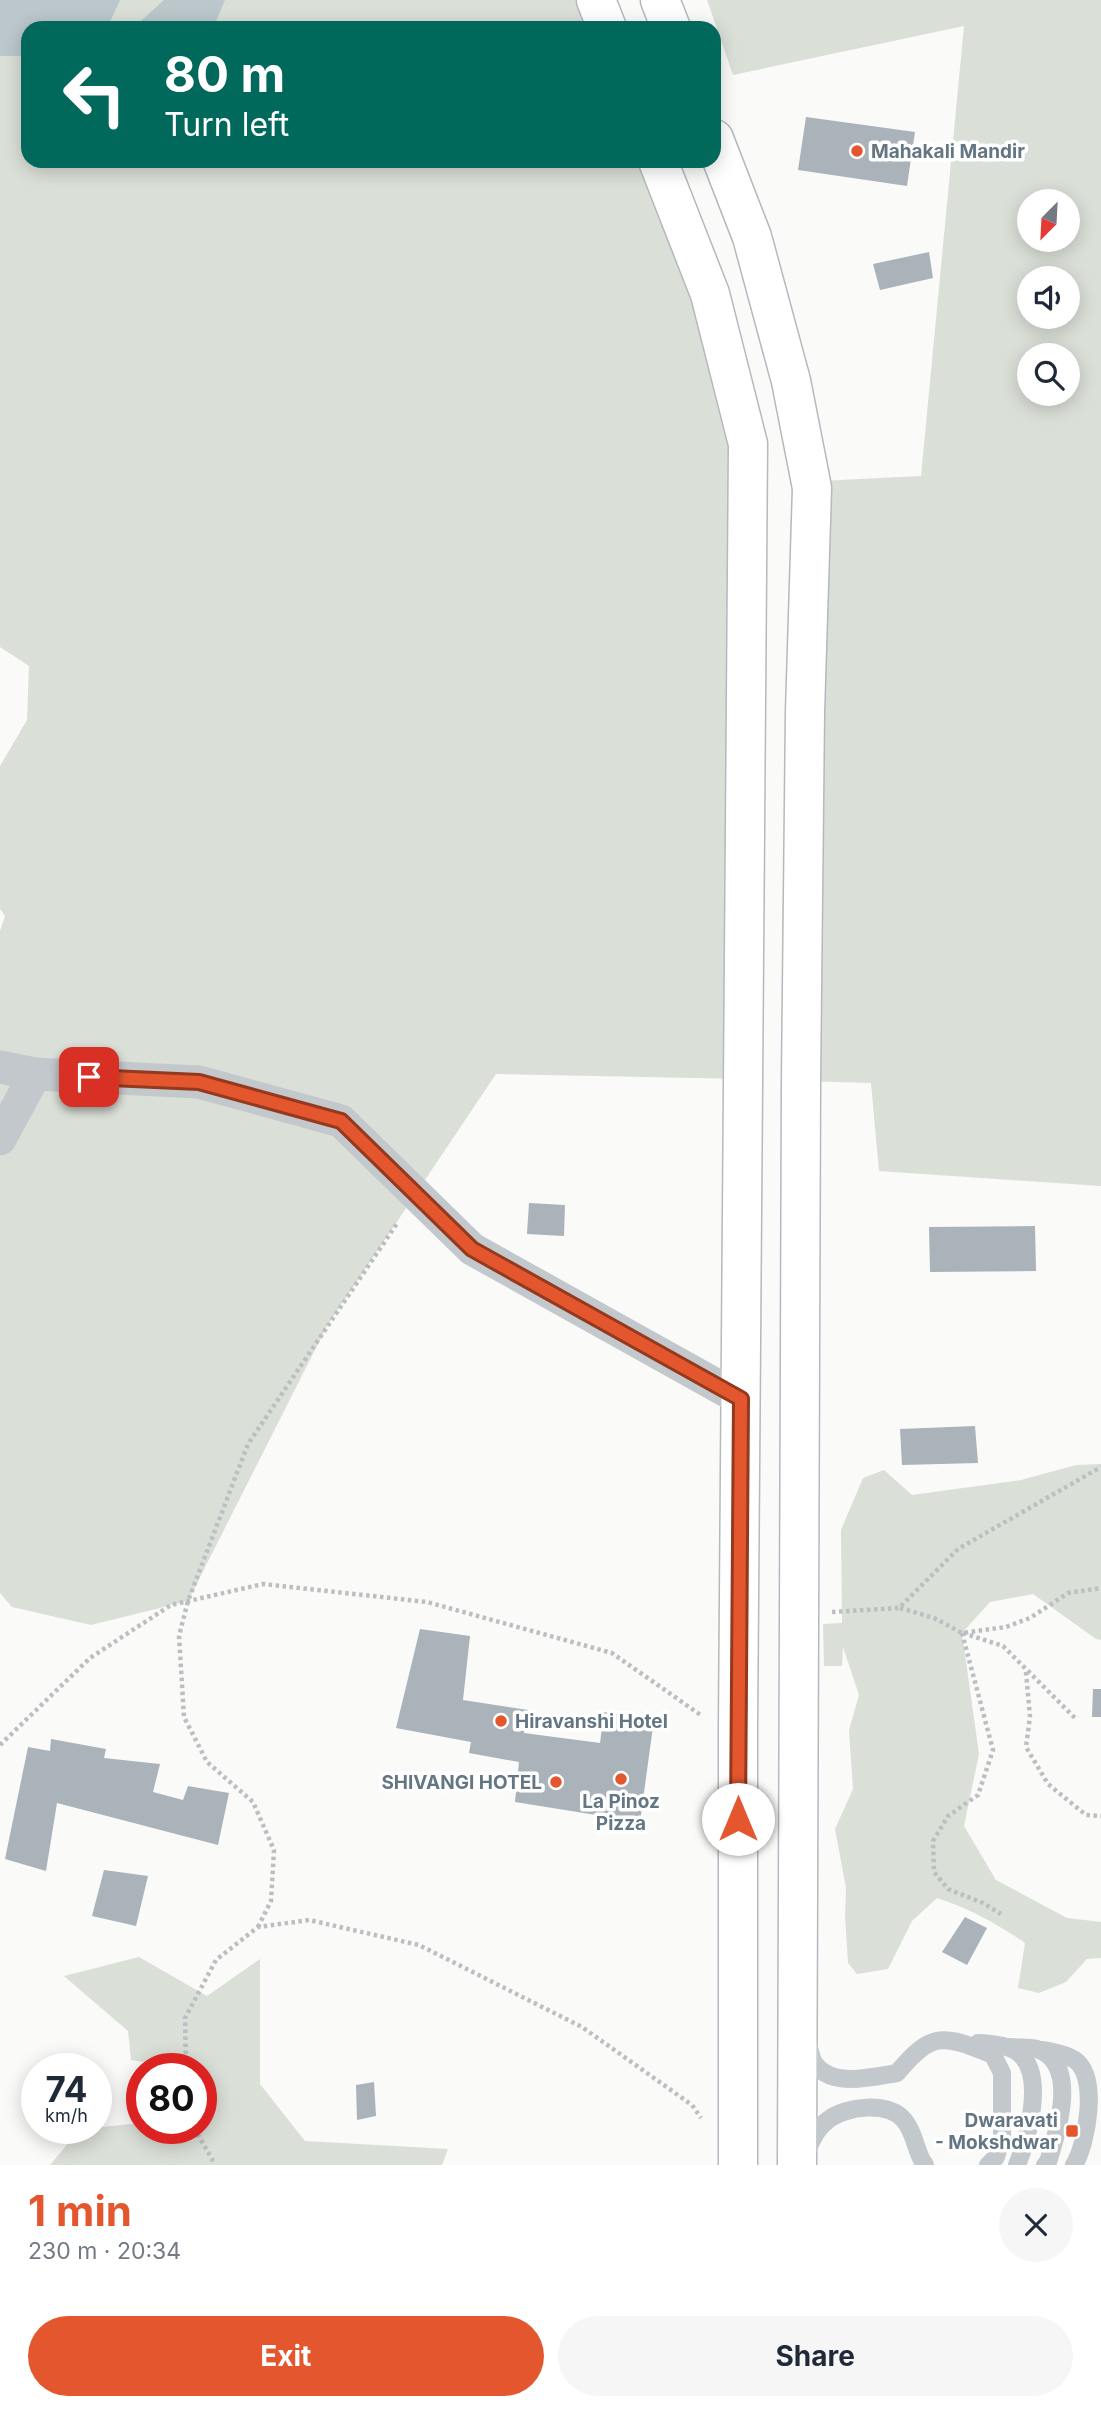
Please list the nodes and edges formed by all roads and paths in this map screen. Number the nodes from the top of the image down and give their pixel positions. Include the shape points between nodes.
1 (596, 0) edge
2 (660, 0) edge
3 (604, 21) edge
4 (668, 21) edge
5 (721, 157) edge
6 (662, 168) edge
7 (0, 1067) edge
8 (34, 1074) junction
9 (0, 1139) edge
10 (416, 1195) junction
11 (741, 1399) junction
12 (1101, 1467) edge
13 (1101, 1588) edge
14 (188, 1601) junction
15 (899, 1608) junction
16 (800, 1614) junction
17 (962, 1633) junction
18 (1026, 1672) junction
19 (1077, 1720) dead end
20 (0, 1745) edge
21 (738, 1759) junction
22 (1101, 1816) edge
23 (1001, 1914) dead end
24 (258, 1927) junction
25 (798, 2011) junction
26 (957, 2041) junction
27 (1010, 2048) junction
28 (1036, 2049) junction
29 (186, 2053) edge
30 (706, 2125) dead end
31 (203, 2144) edge
32 (213, 2165) edge
33 (738, 2165) edge
34 (799, 2165) edge
35 (925, 2165) edge
36 (988, 2165) edge
37 (1017, 2165) edge
38 (1045, 2165) edge
39 (1074, 2165) edge

1 - 3 highway
2 - 4 highway
5 - 16 highway via 752,237 791,381 812,488 804,712
6 - 11 highway via 710,294 748,444
7 - 8 street
8 - 9 street
8 - 10 street via 199,1082 341,1121
10 - 11 street via 472,1249
10 - 14 path via 248,1444
11 - 21 highway
12 - 15 path via 958,1549
13 - 17 path via 1068,1593 1030,1618 1006,1627
14 - 20 path via 171,1605 90,1658
14 - 21 path via 263,1584 427,1602 612,1653 701,1714
14 - 24 path via 180,1636 184,1717 207,1762 253,1802 274,1850 271,1901
15 - 16 path
15 - 17 path via 934,1618
16 - 25 highway
17 - 18 path via 1003,1646
17 - 23 path via 993,1750 978,1795 948,1816 933,1841 934,1872 948,1889
18 - 19 path
18 - 22 path via 1030,1717 1026,1746 1048,1784 1086,1815
21 - 33 highway
24 - 29 path via 216,1960 185,2018
24 - 30 path via 309,1920 419,1945 582,2028 692,2105
25 - 26 lane via 814,2062 829,2076 853,2079 897,2073 915,2052 933,2041
25 - 34 highway
26 - 27 lane
26 - 36 lane via 993,2056 1002,2073 1002,2137 996,2157
27 - 28 lane
27 - 37 lane via 1022,2055 1031,2074 1027,2142
28 - 38 lane via 1052,2058 1062,2092 1059,2127
28 - 39 lane via 1077,2060 1085,2075 1089,2101 1086,2132
31 - 32 path
34 - 35 lane via 828,2119 856,2109 882,2107 903,2118

